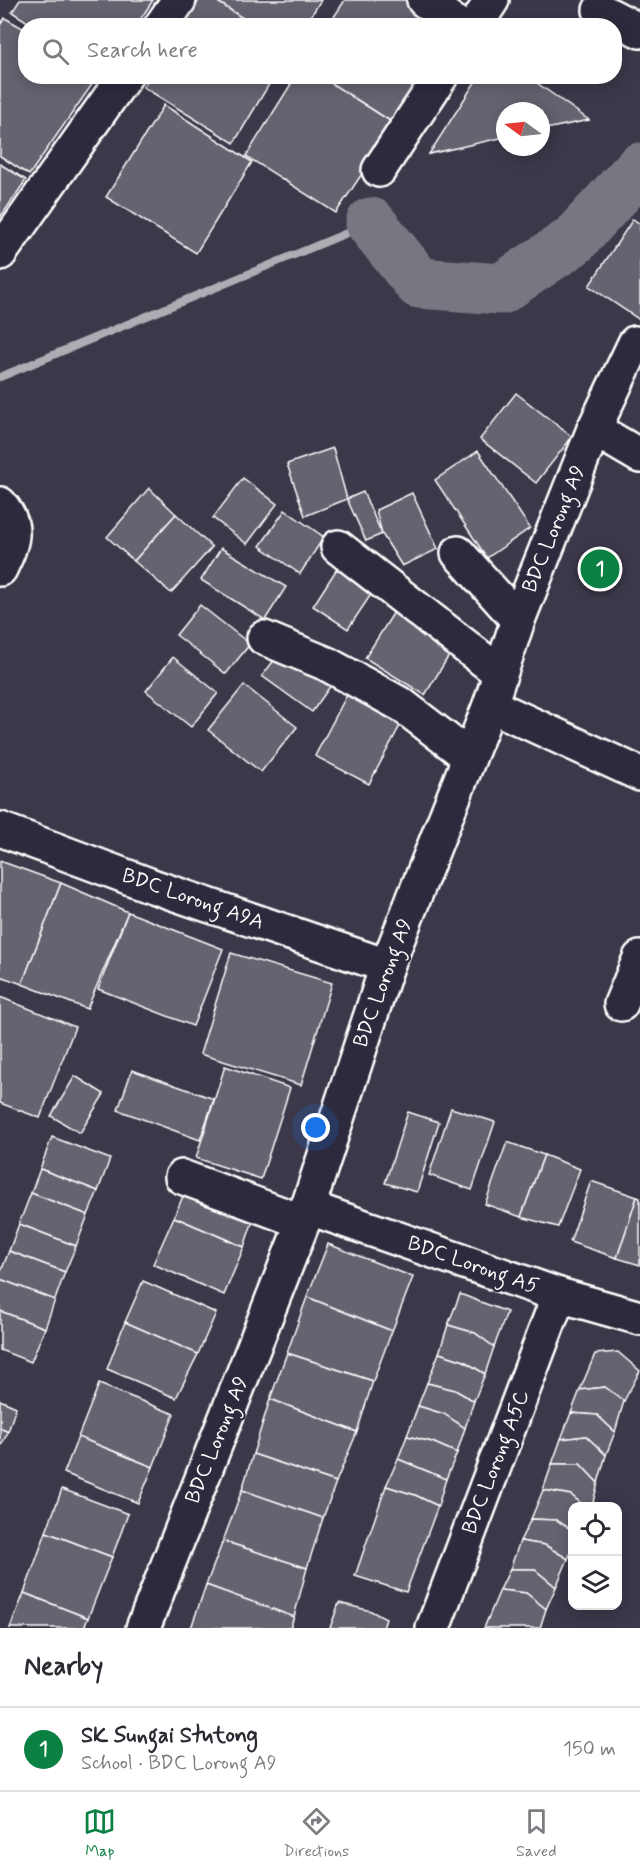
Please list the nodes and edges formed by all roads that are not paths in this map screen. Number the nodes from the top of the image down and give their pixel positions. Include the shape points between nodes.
1 (179, 0) edge
2 (424, 0) edge
3 (492, 0) edge
4 (600, 10) dead end
5 (167, 18) edge
6 (448, 18) edge
7 (480, 18) edge
8 (615, 18) edge
9 (622, 22) edge
10 (640, 32) edge
11 (119, 84) edge
12 (436, 84) edge
13 (379, 170) dead end
14 (0, 253) edge
15 (635, 344) dead end
16 (594, 429) junction
17 (640, 456) edge
18 (0, 504) edge
19 (338, 548) dead end
20 (458, 553) dead end
21 (0, 569) edge
22 (518, 620) junction
23 (264, 638) dead end
24 (500, 674) junction
25 (490, 705) junction
26 (469, 758) junction
27 (640, 774) edge
28 (0, 829) edge
29 (640, 958) edge
30 (387, 966) junction
31 (621, 1004) dead end
32 (182, 1177) dead end
33 (305, 1215) junction
34 (559, 1295) junction
35 (640, 1318) edge
36 (143, 1628) edge
37 (433, 1628) edge

1 - 5 street
2 - 6 street
3 - 7 street
4 - 8 street
9 - 10 street
11 - 14 street
12 - 13 street
15 - 16 street, BDC Lorong A9
16 - 17 street
16 - 22 street, BDC Lorong A9
18 - 21 street via 12,526 12,538
19 - 24 street
20 - 22 street
22 - 24 street, BDC Lorong A9
23 - 26 street via 327,664 402,705
24 - 25 street, BDC Lorong A9
25 - 26 street, BDC Lorong A9
25 - 27 street
26 - 30 street, BDC Lorong A9
28 - 30 street, BDC Lorong A9A via 152,886
29 - 31 street
30 - 33 street, BDC Lorong A9
32 - 33 street, BDC Lorong A5
33 - 34 street, BDC Lorong A5
33 - 36 street, BDC Lorong A9
34 - 35 street, BDC Lorong A5
34 - 37 street, BDC Lorong A5C

